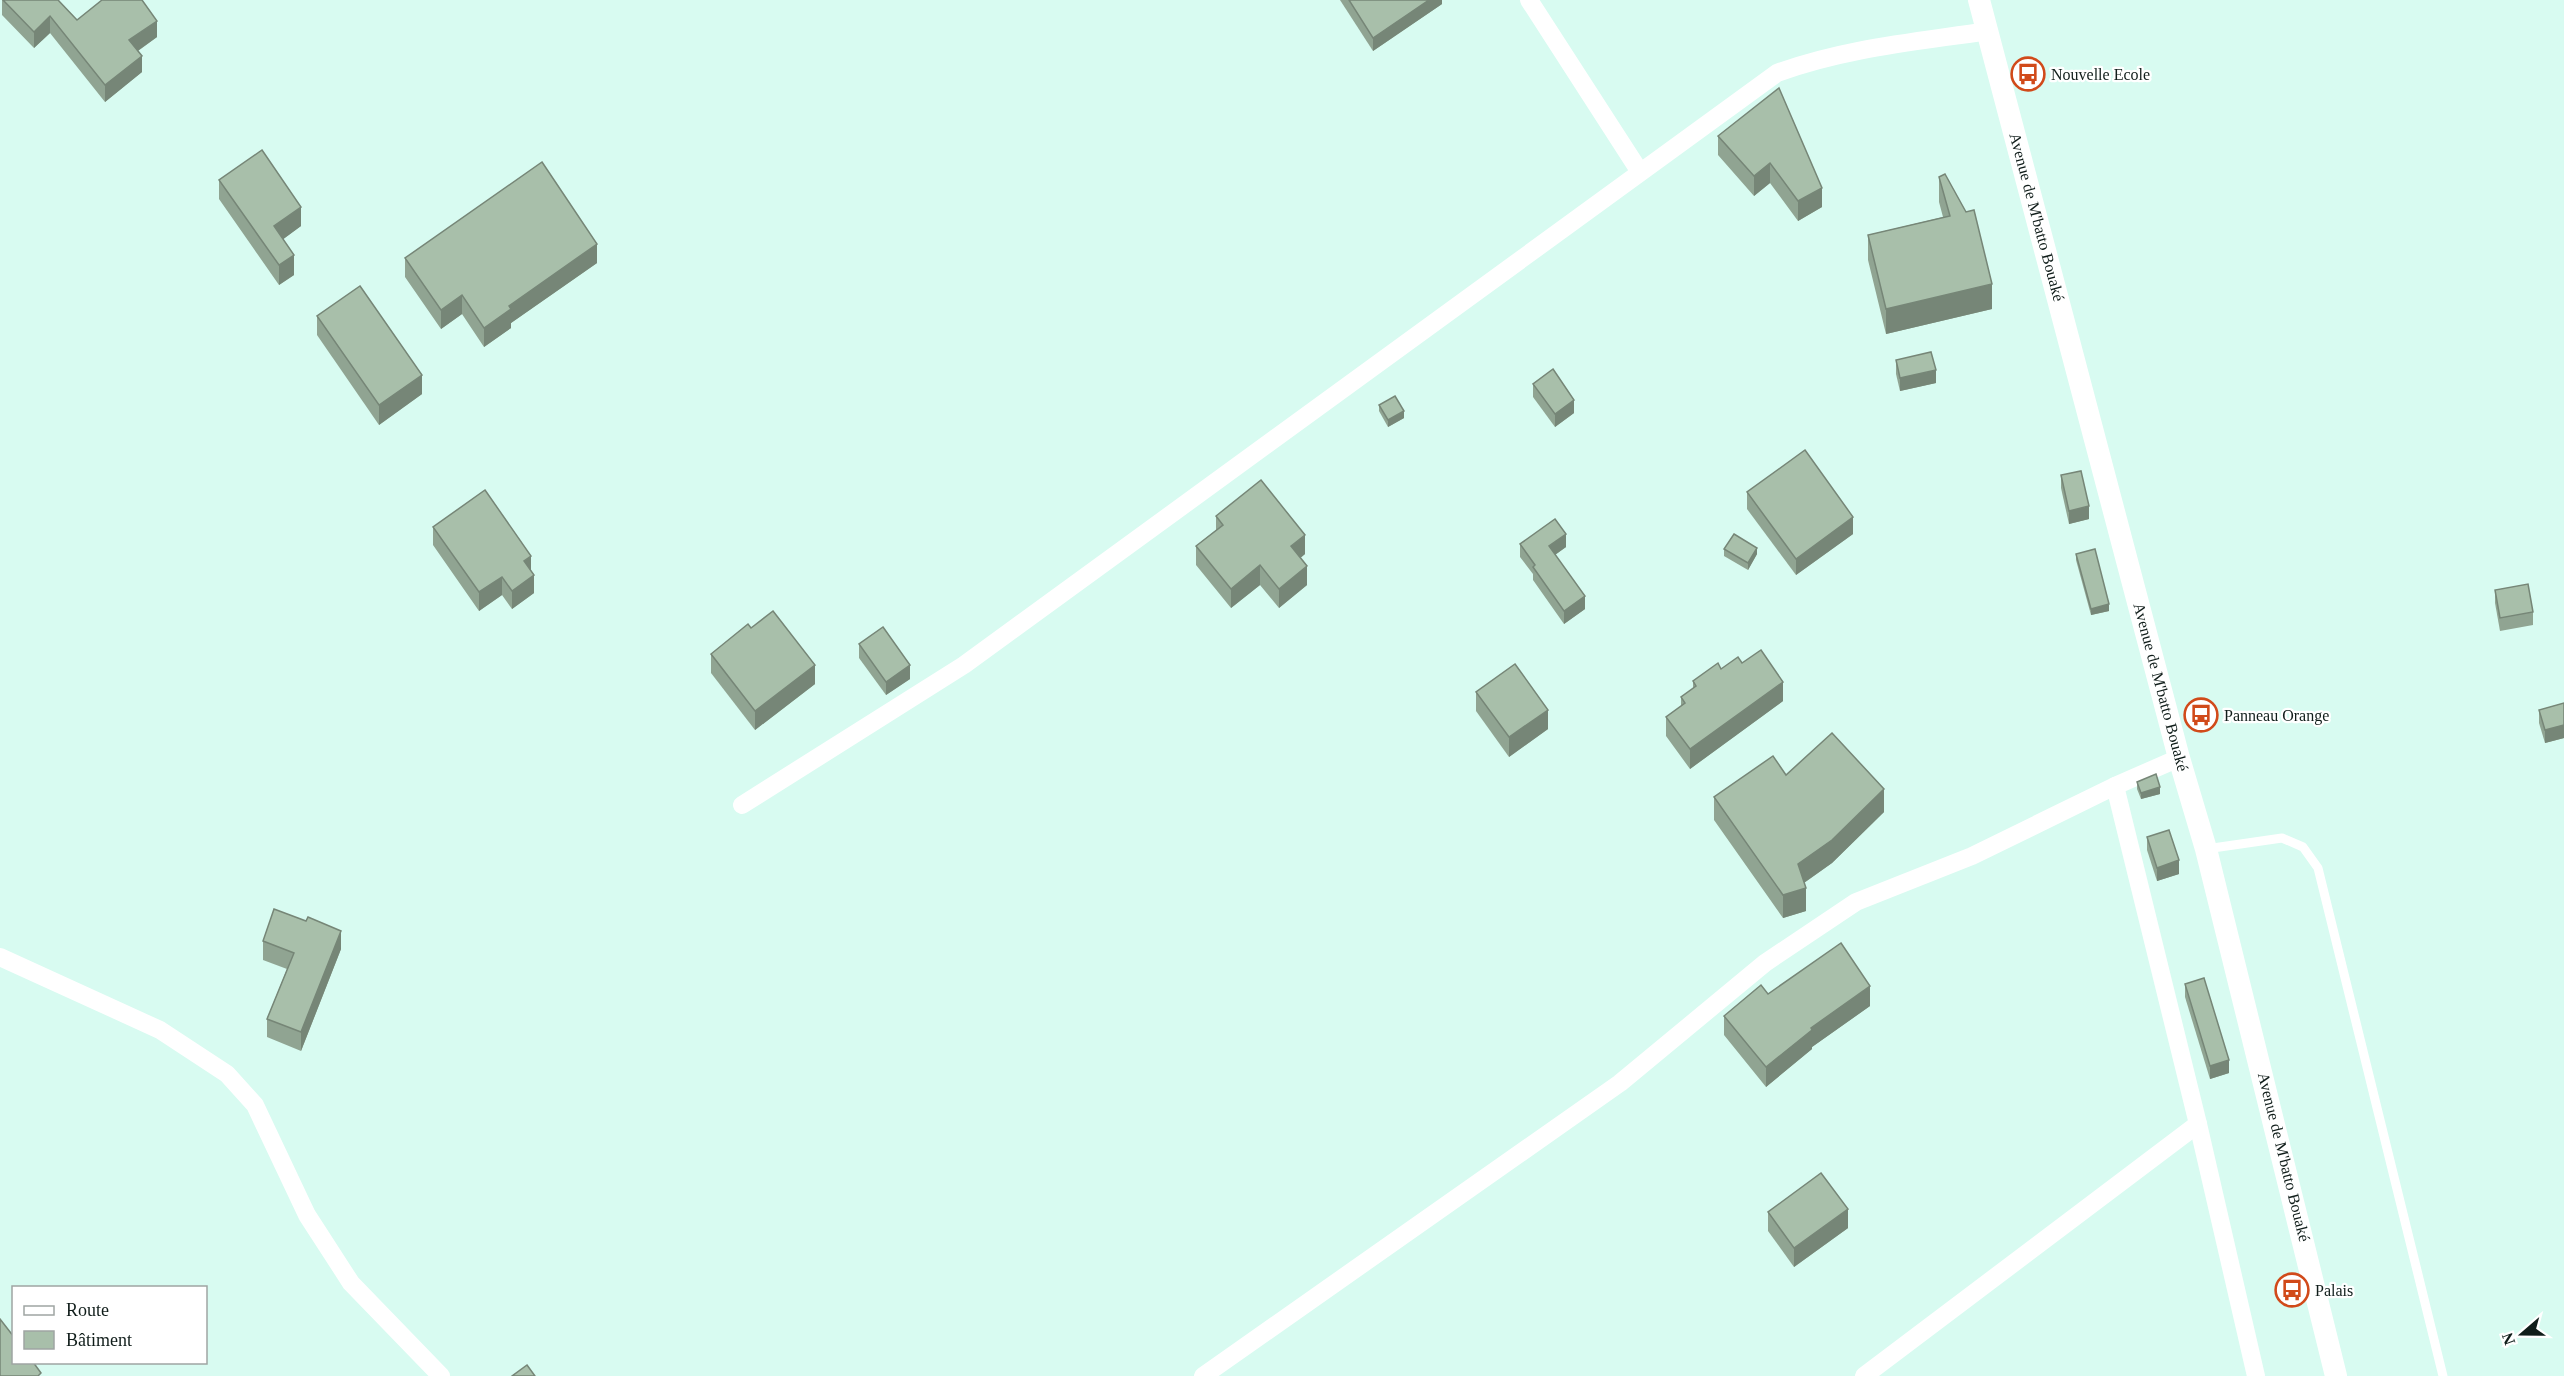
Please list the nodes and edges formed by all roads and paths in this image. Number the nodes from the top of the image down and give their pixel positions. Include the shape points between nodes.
1 (1529, 0) edge
2 (1979, 0) edge
3 (1988, 32) junction
4 (1640, 172) junction
5 (2180, 758) junction
6 (2115, 786) junction
7 (742, 805) dead end
8 (2206, 849) junction
9 (0, 957) edge
10 (2198, 1124) junction
11 (441, 1376) edge
12 (1203, 1376) edge
13 (1864, 1376) edge
14 (2256, 1376) edge
15 (2336, 1376) edge
16 (2443, 1376) edge

1 - 4 street
2 - 3 street, Avenue de M'batto Bouaké
3 - 4 street via 1846,52 1777,73
3 - 5 street, Avenue de M'batto Bouaké
4 - 7 street via 964,665
5 - 6 street
5 - 8 street, Avenue de M'batto Bouaké
6 - 10 street
6 - 12 street via 1972,856 1856,902 1765,963 1620,1083
8 - 15 street, Avenue de M'batto Bouaké
8 - 16 lane via 2282,838 2303,847 2318,868
9 - 11 street via 160,1030 227,1074 255,1105 307,1215 351,1283
10 - 13 street
10 - 14 street

